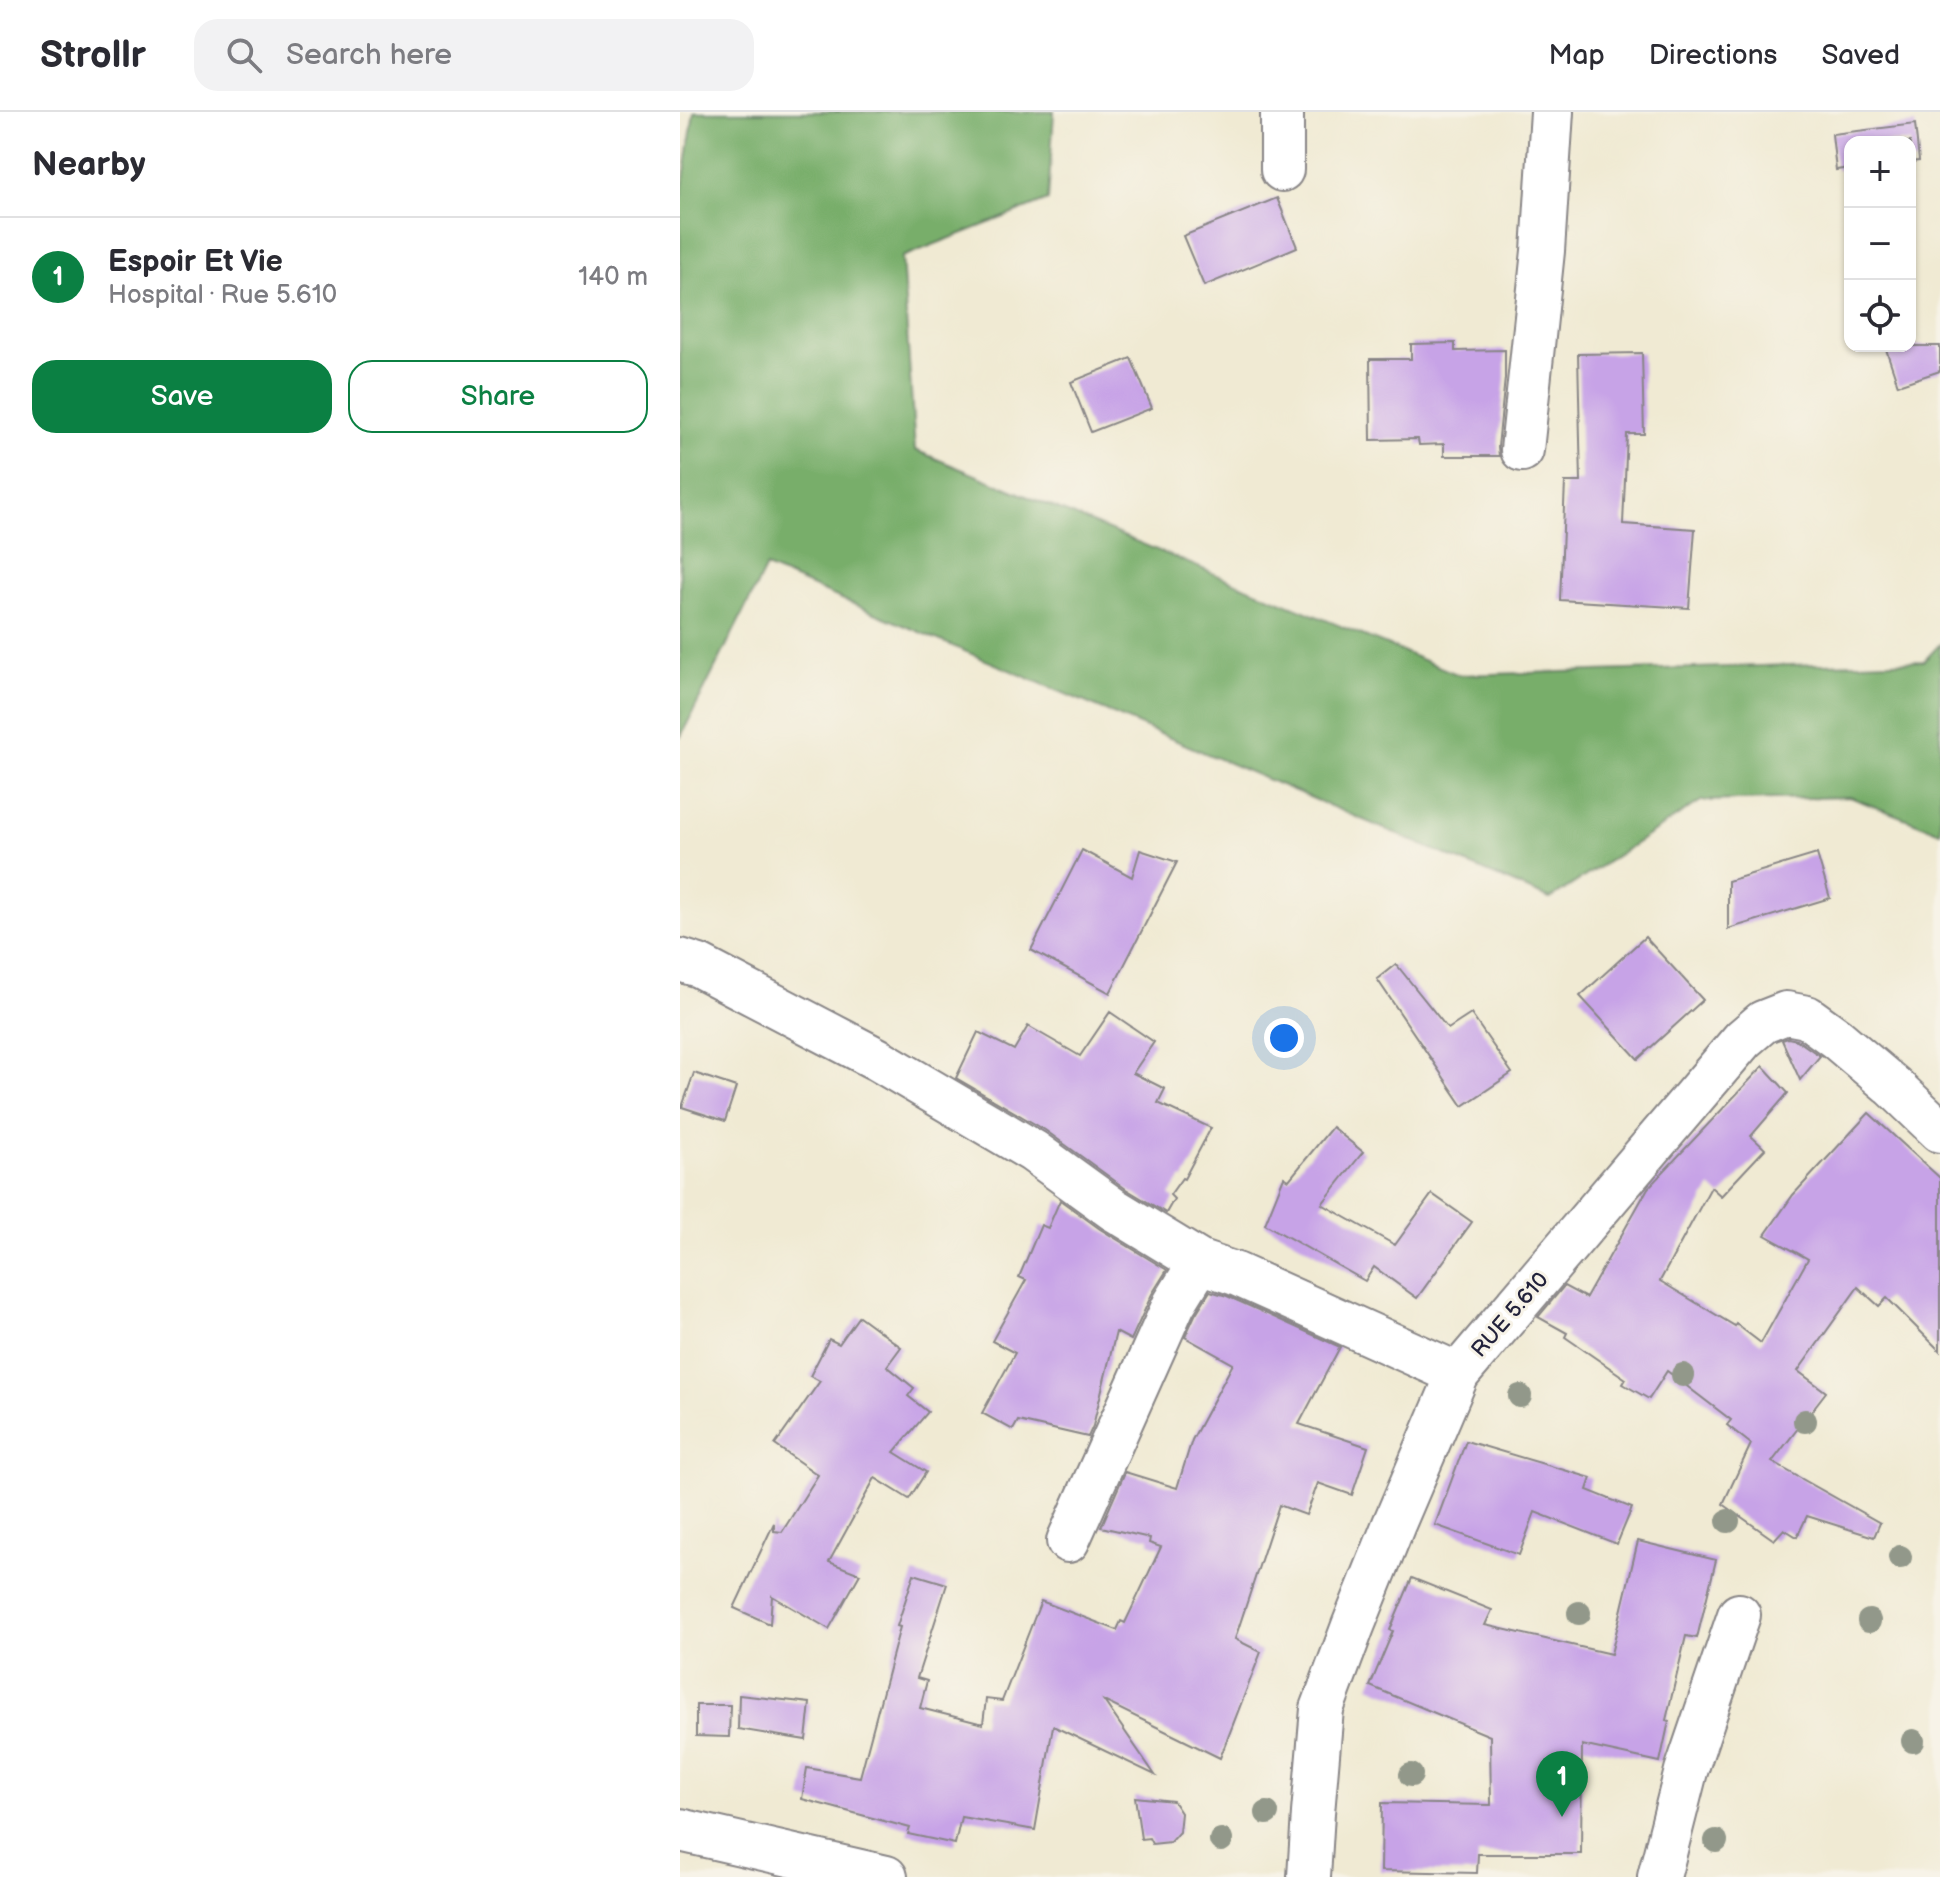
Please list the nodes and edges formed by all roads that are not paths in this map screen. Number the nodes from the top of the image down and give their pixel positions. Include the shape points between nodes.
1 (1282, 112) edge
2 (1552, 112) edge
3 (1282, 170) dead end
4 (1522, 450) dead end
5 (680, 960) edge
6 (1940, 1131) edge
7 (1200, 1262) junction
8 (1458, 1374) junction
9 (1068, 1541) dead end
10 (1739, 1615) dead end
11 (680, 1830) edge
12 (886, 1877) edge
13 (1309, 1877) edge
14 (1659, 1877) edge

1 - 3 street
2 - 4 street
5 - 7 street via 877,1059 1033,1151 1113,1209
6 - 8 street, RUE 5.610 via 1807,1017 1786,1013 1763,1022
7 - 8 street
7 - 9 street via 1174,1304
8 - 13 street, RUE 5.610 via 1322,1709
10 - 14 street via 1686,1771
11 - 12 street

